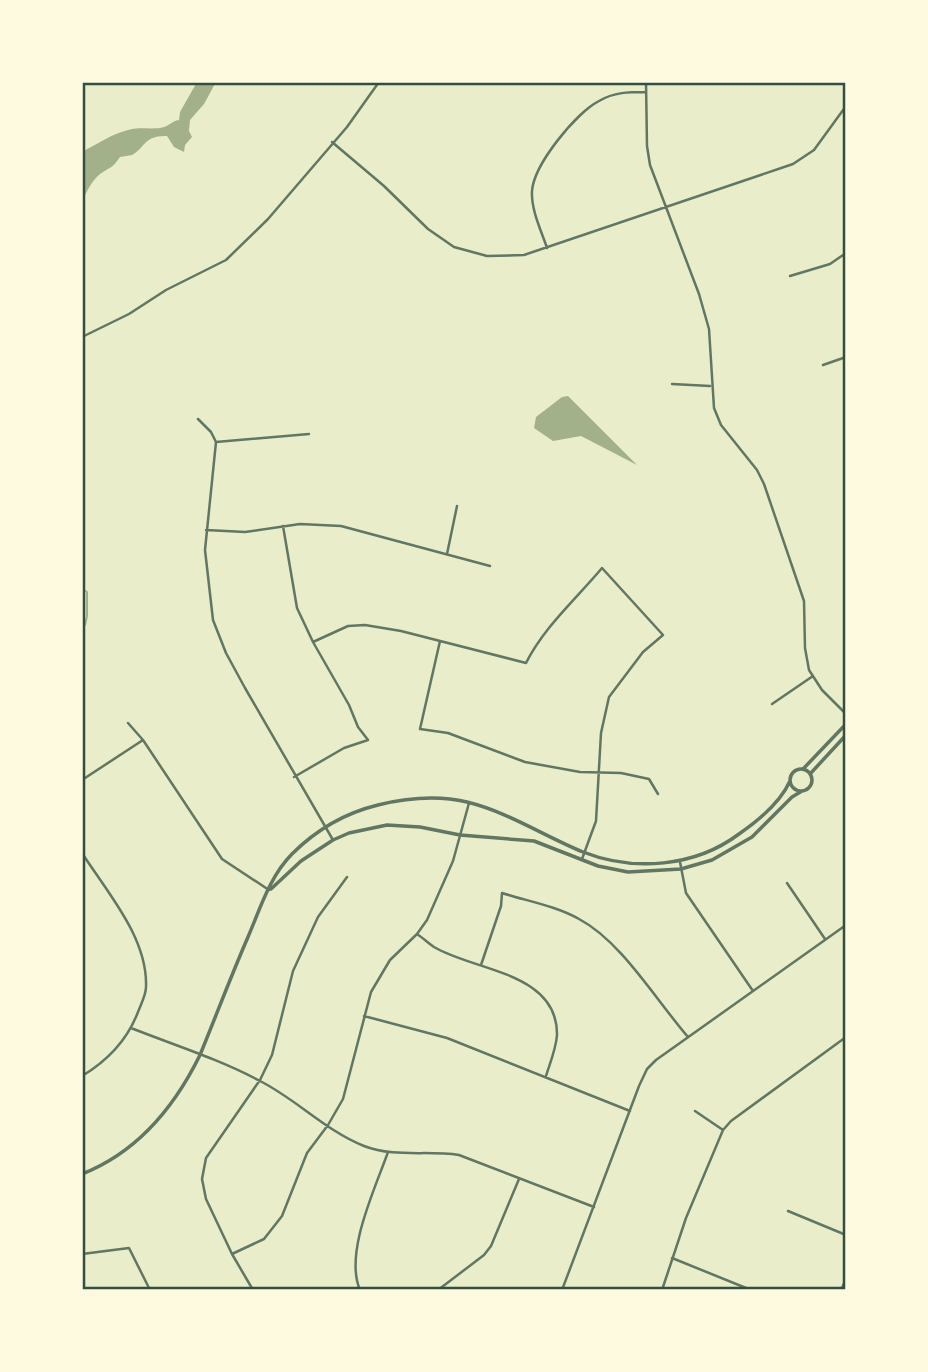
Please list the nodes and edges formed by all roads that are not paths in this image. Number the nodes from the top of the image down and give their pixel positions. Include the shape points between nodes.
1 (379, 82) edge
2 (646, 82) edge
3 (646, 92) junction
4 (846, 106) edge
5 (332, 142) junction
6 (667, 207) junction
7 (547, 248) junction
8 (846, 253) edge
9 (790, 276) dead end
10 (82, 337) edge
11 (846, 357) edge
12 (822, 365) dead end
13 (672, 384) dead end
14 (712, 386) junction
15 (198, 419) dead end
16 (309, 434) dead end
17 (216, 442) junction
18 (457, 506) dead end
19 (283, 526) junction
20 (206, 530) junction
21 (447, 554) junction
22 (489, 566) dead end
23 (440, 641) junction
24 (313, 642) junction
25 (813, 676) junction
26 (772, 704) dead end
27 (846, 714) edge
28 (128, 723) dead end
29 (846, 724) edge
30 (846, 735) edge
31 (143, 740) junction
32 (803, 769) junction
33 (600, 773) junction
34 (810, 774) junction
35 (294, 777) junction
36 (82, 780) edge
37 (790, 781) junction
38 (802, 791) junction
39 (658, 794) dead end
40 (469, 802) junction
41 (325, 826) junction
42 (460, 835) junction
43 (333, 840) junction
44 (585, 852) junction
45 (82, 853) edge
46 (582, 859) junction
47 (679, 860) junction
48 (681, 869) junction
49 (347, 877) dead end
50 (788, 883) dead end
51 (269, 891) junction
52 (846, 925) edge
53 (417, 934) junction
54 (825, 939) junction
55 (481, 965) junction
56 (752, 991) junction
57 (364, 1016) junction
58 (131, 1028) junction
59 (688, 1037) junction
60 (846, 1037) edge
61 (200, 1055) junction
62 (82, 1076) edge
63 (546, 1076) junction
64 (260, 1080) junction
65 (630, 1111) junction
66 (695, 1111) dead end
67 (328, 1125) junction
68 (723, 1130) junction
69 (388, 1152) junction
70 (82, 1174) edge
71 (519, 1179) junction
72 (594, 1208) junction
73 (788, 1211) dead end
74 (846, 1235) edge
75 (82, 1254) edge
76 (232, 1254) junction
77 (672, 1258) junction
78 (846, 1279) edge
79 (150, 1290) edge
80 (253, 1290) edge
81 (360, 1290) edge
82 (438, 1290) edge
83 (562, 1290) edge
84 (662, 1290) edge
85 (751, 1290) edge
86 (841, 1290) edge

1 - 5 street
2 - 3 street
3 - 6 street via 650,165
3 - 7 street via 625,92 597,102 572,125 540,167 532,188 533,205
4 - 6 street via 814,150 793,164
5 - 7 street via 454,247 503,257
5 - 10 street via 268,219 226,260
6 - 7 street
6 - 14 street via 709,329
8 - 9 street via 830,264
11 - 12 street
13 - 14 street
14 - 25 street via 714,408 757,470 793,565 804,601 806,648
15 - 17 street
16 - 17 street
17 - 20 street
18 - 21 street
19 - 20 street via 245,532
19 - 21 street via 341,526
19 - 24 street via 297,608
20 - 35 street via 213,620 226,653
21 - 22 street
23 - 24 street via 365,625 348,626
23 - 33 street via 420,729 448,733 525,762
23 - 33 street via 526,663 562,611 602,568 663,635 637,659 609,697 601,733
24 - 35 street via 368,740 344,748
25 - 26 street
25 - 27 street
28 - 31 street
29 - 32 street
30 - 34 street
31 - 36 street
31 - 51 street via 222,859
32 - 34 street
32 - 37 street via 793,772
33 - 39 street via 649,779
33 - 44 street via 596,821
34 - 38 street via 811,784
35 - 41 street
37 - 38 street
37 - 47 street via 768,811 730,841
38 - 48 street via 743,843 712,860
40 - 41 street via 397,801 368,807
40 - 42 street
40 - 44 street
41 - 43 street
41 - 51 street via 291,855
42 - 43 street via 387,825
42 - 46 street via 534,841
42 - 53 street via 438,896
43 - 51 street via 301,860
44 - 46 street
44 - 47 street via 629,863
45 - 58 street via 131,929 145,964 146,990
46 - 48 street via 628,873
47 - 48 street
48 - 56 street via 695,909
49 - 64 street via 318,917 293,971 272,1055
50 - 54 street
51 - 61 street
52 - 54 street
53 - 55 street via 435,947
53 - 57 street via 390,960 371,992
54 - 56 street
55 - 59 street via 502,893 578,918 615,947
55 - 63 street via 520,981 548,1003 557,1033
56 - 59 street
57 - 63 street via 447,1038
57 - 67 street via 342,1099
58 - 61 street
58 - 62 street via 102,1064
59 - 65 street via 647,1069
60 - 68 street
61 - 64 street
61 - 70 street via 157,1122 124,1152
63 - 65 street
64 - 67 street
64 - 76 street via 206,1158 202,1179 206,1199
65 - 72 street
66 - 68 street
67 - 69 street via 366,1147
67 - 76 street via 307,1153 282,1216 264,1239
68 - 77 street
69 - 71 street via 459,1155
69 - 81 street via 359,1239 355,1268
71 - 72 street
71 - 82 street via 484,1255
72 - 83 street
73 - 74 street
75 - 79 street via 128,1248
76 - 80 street
77 - 84 street
77 - 85 street
78 - 86 street

